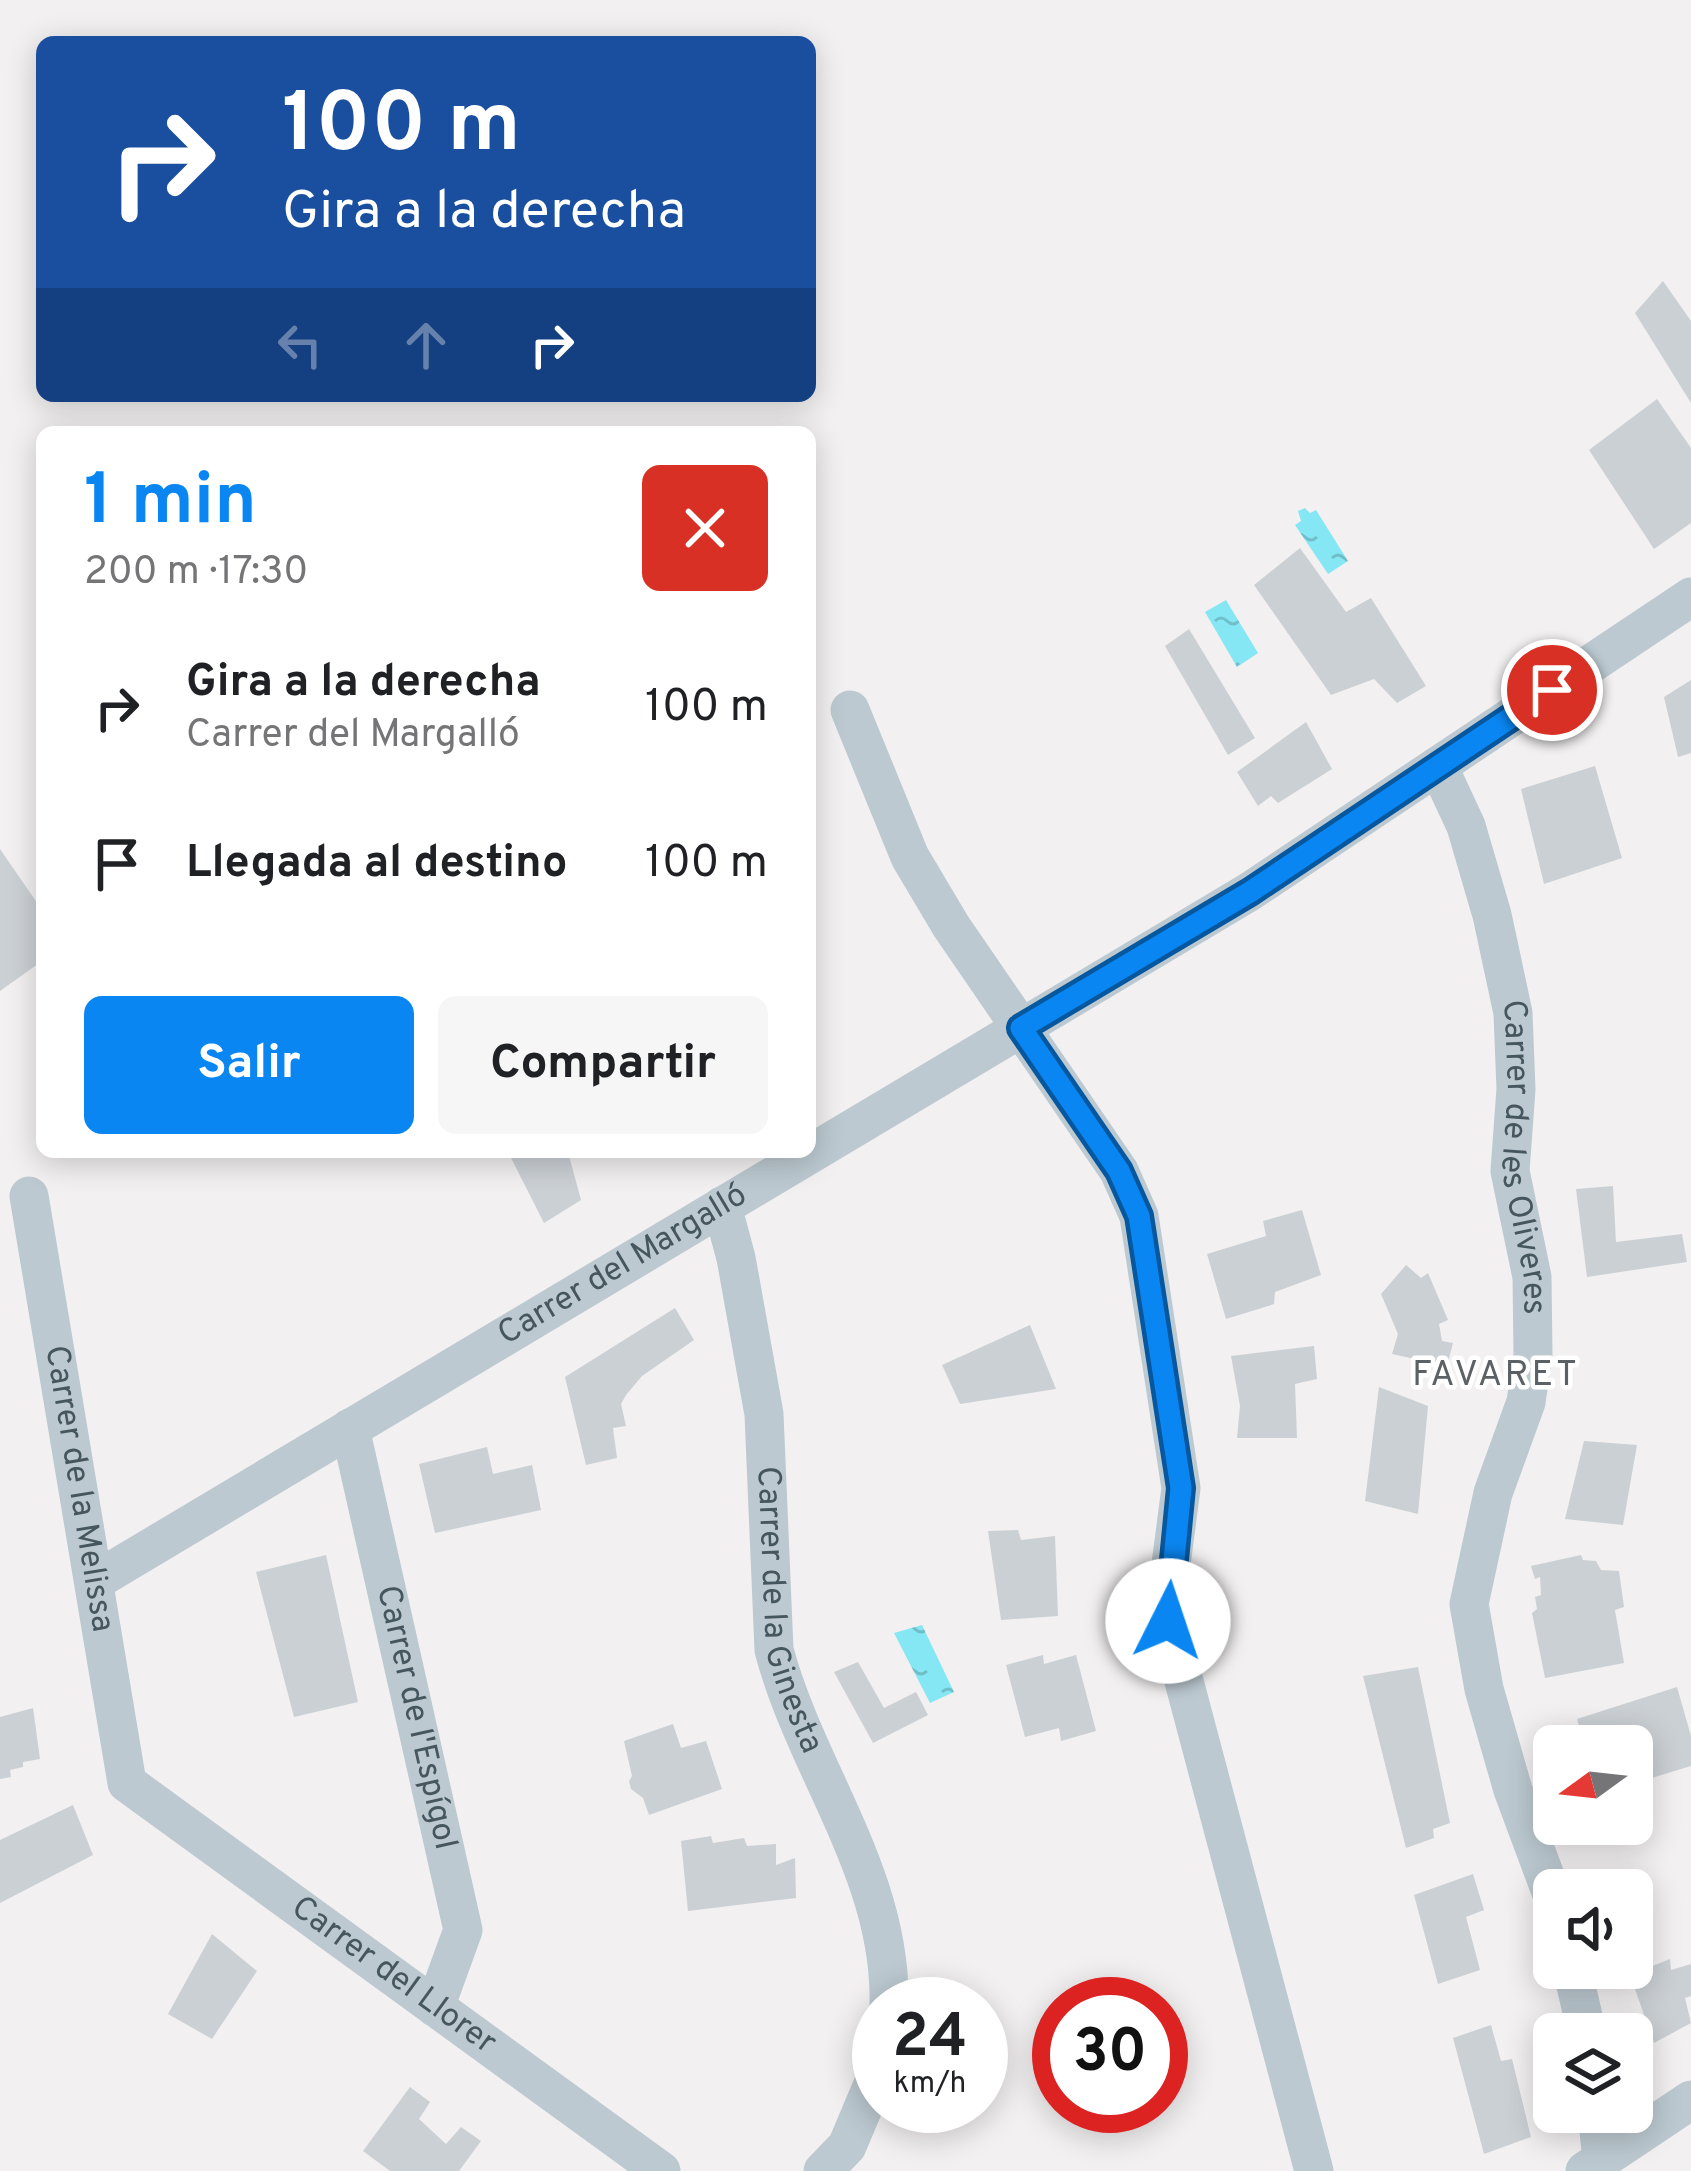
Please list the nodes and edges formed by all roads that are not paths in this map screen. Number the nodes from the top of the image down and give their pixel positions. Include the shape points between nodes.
1 (1691, 597) edge
2 (850, 710) dead end
3 (1438, 766) junction
4 (1021, 1028) junction
5 (816, 1150) edge
6 (803, 1158) edge
7 (29, 1196) dead end
8 (722, 1206) junction
9 (350, 1428) junction
10 (95, 1581) junction
11 (127, 1783) joint
12 (1542, 1869) edge
13 (886, 1977) edge
14 (435, 2007) junction
15 (1691, 2100) edge
16 (852, 2133) edge
17 (1596, 2133) edge
18 (1594, 2165) edge
19 (661, 2171) edge
20 (823, 2171) edge
21 (1315, 2171) edge

1 - 3 street, Carrer del Margalló
2 - 4 street via 910,857
3 - 4 street, Carrer del Margalló via 1250,892
3 - 12 street, Carrer de les Oliveres via 1466,826 1513,1013 1510,1171 1532,1277 1533,1354 1469,1604 1484,1689
4 - 5 street, Carrer del Margalló
4 - 21 street via 1119,1171 1139,1216 1181,1488 1168,1621
6 - 8 street, Carrer del Margalló
7 - 10 street, Carrer de la Melissa
8 - 9 street, Carrer del Margalló
8 - 13 street, Carrer de la Ginesta via 764,1414 774,1650 879,1916
9 - 10 street, Carrer del Margalló
9 - 14 street, Carrer de l'Espígol via 463,1930
10 - 11 street, Carrer de la Melissa
11 - 14 street, Carrer del Llorer
14 - 19 street, Carrer del Llorer
15 - 18 street
16 - 20 street
17 - 18 street

